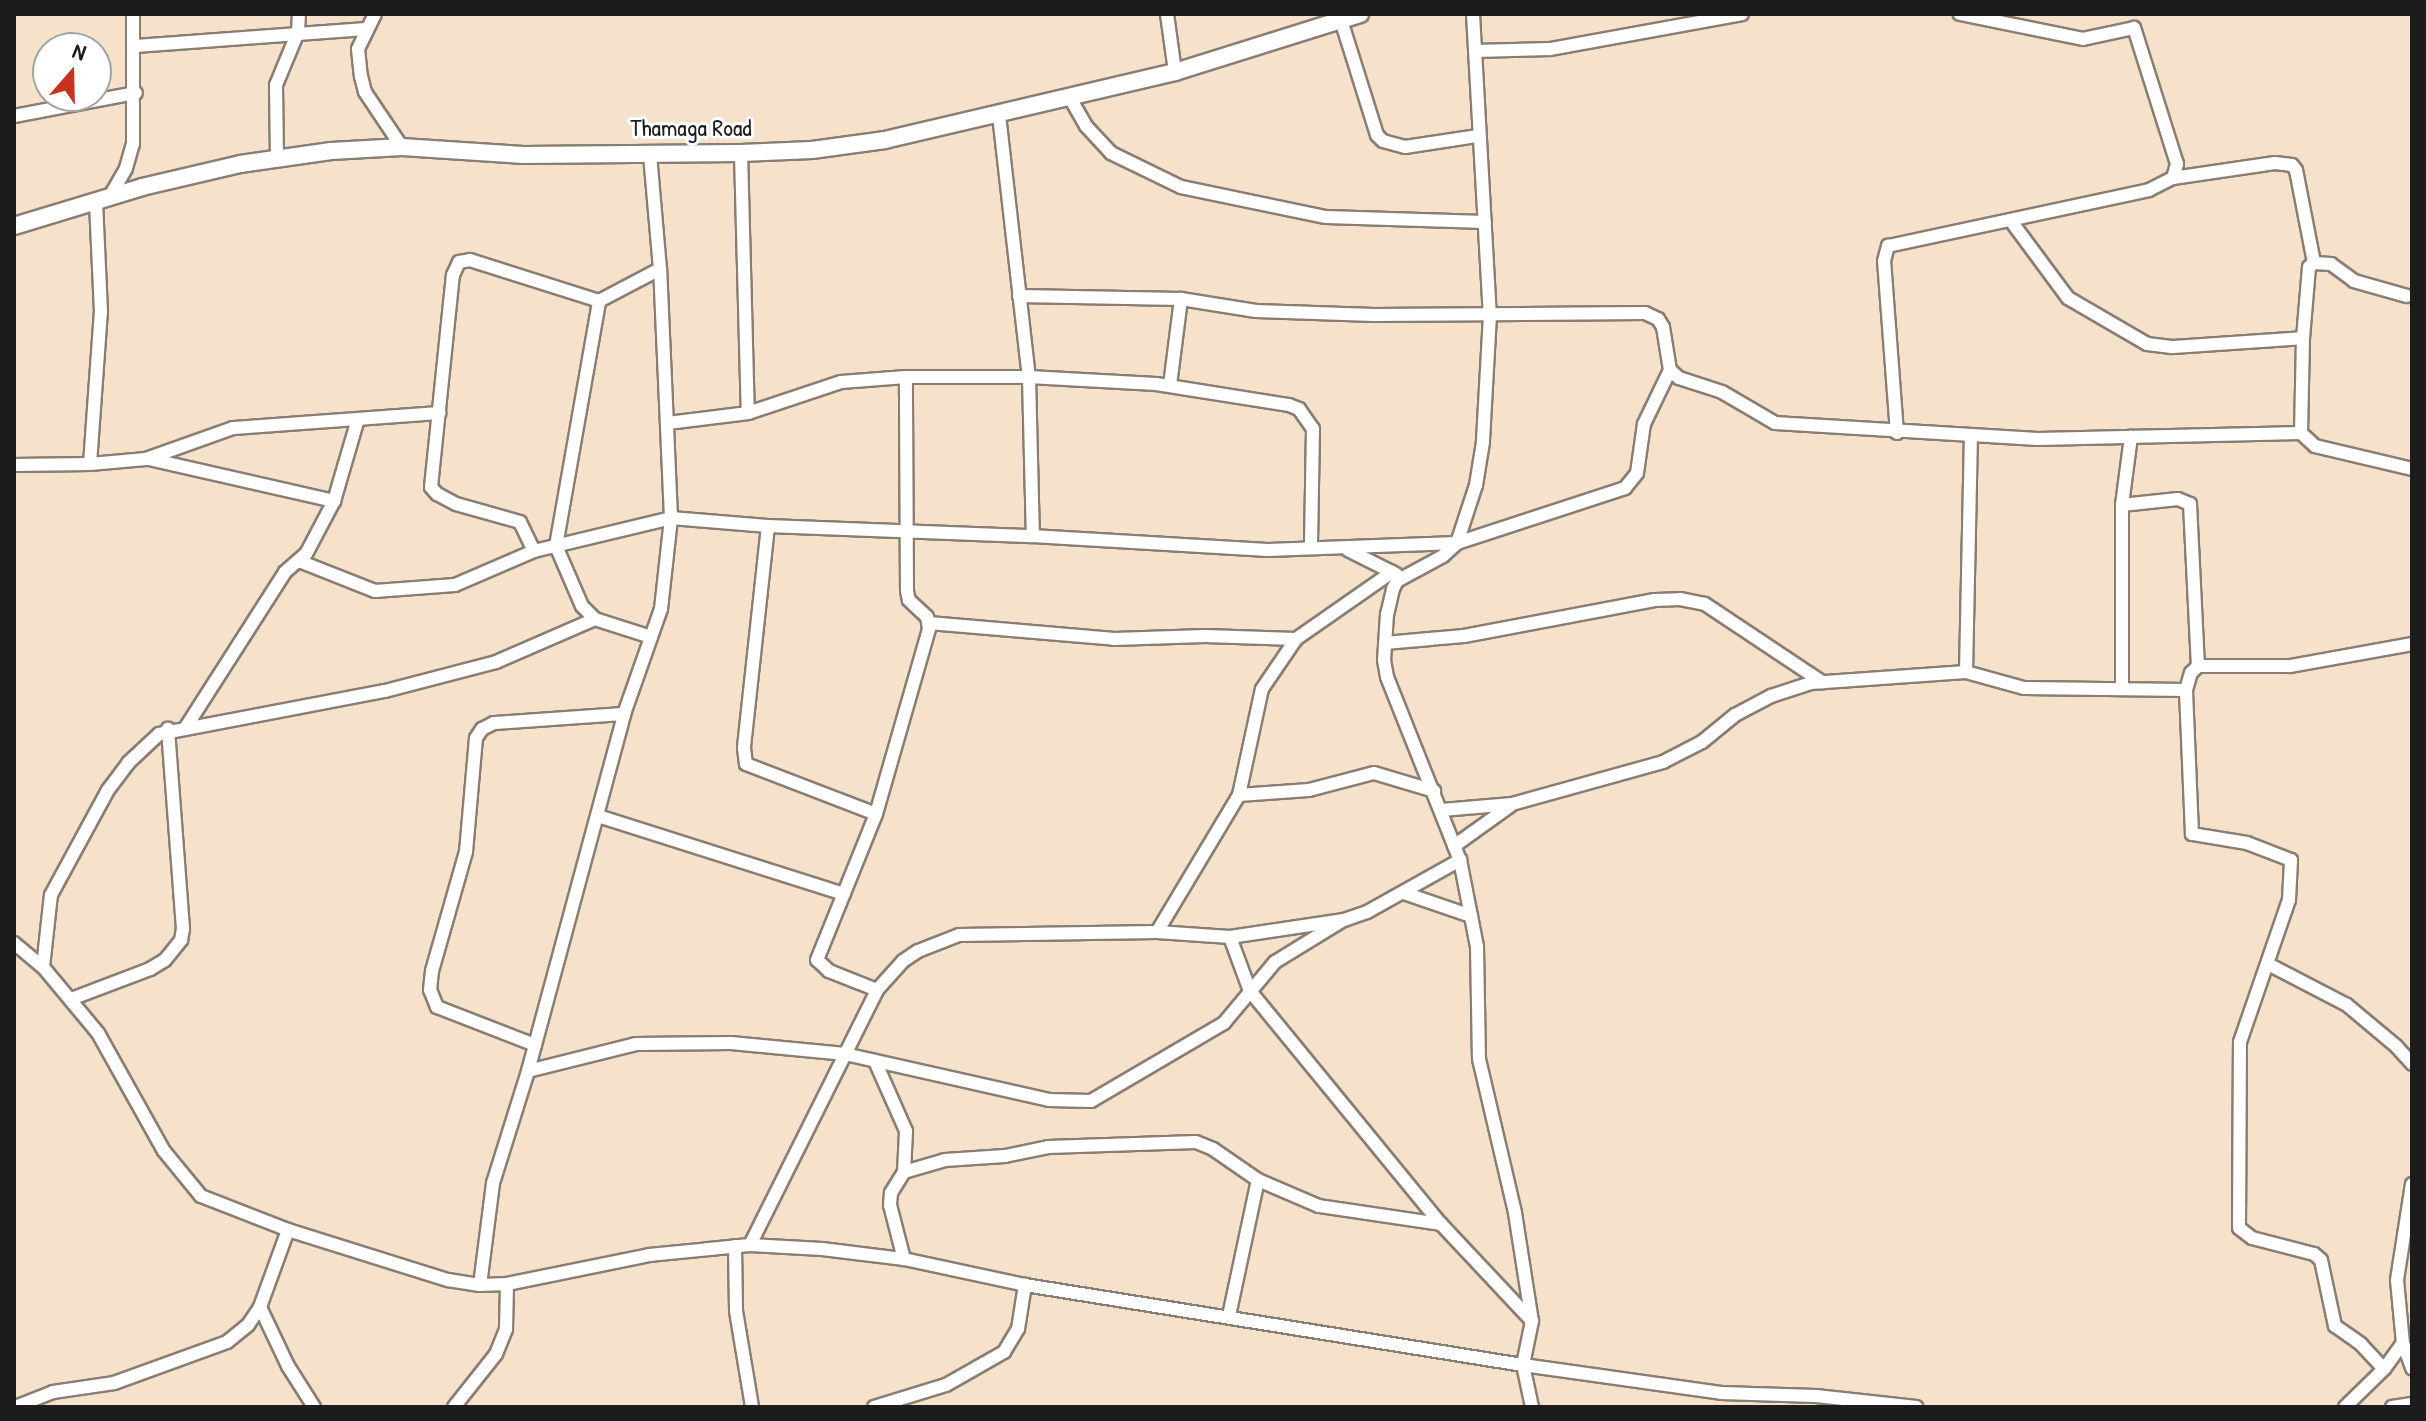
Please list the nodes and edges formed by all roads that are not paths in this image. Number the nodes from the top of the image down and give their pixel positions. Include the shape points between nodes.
1 (133, 14) edge
2 (299, 14) edge
3 (375, 14) edge
4 (1167, 14) edge
5 (1360, 14) edge
6 (1473, 14) edge
7 (1742, 14) edge
8 (1960, 14) edge
9 (1341, 20) junction
10 (366, 29) junction
11 (298, 32) junction
12 (135, 46) junction
13 (1475, 51) junction
14 (1175, 72) junction
15 (136, 93) junction
16 (1070, 98) junction
17 (999, 115) junction
18 (14, 116) edge
19 (1478, 136) junction
20 (402, 147) junction
21 (741, 153) junction
22 (650, 154) junction
23 (277, 158) junction
24 (2173, 178) junction
25 (102, 199) junction
26 (2011, 221) junction
27 (1485, 222) junction
28 (14, 226) edge
29 (2314, 263) junction
30 (660, 269) junction
31 (1019, 296) junction
32 (2407, 296) dead end
33 (1181, 299) junction
34 (599, 301) junction
35 (1490, 315) junction
36 (2303, 338) junction
37 (1670, 370) junction
38 (906, 377) junction
39 (1029, 377) junction
40 (1170, 385) junction
41 (439, 413) junction
42 (748, 413) junction
43 (358, 419) junction
44 (668, 423) junction
45 (1897, 433) junction
46 (2301, 433) junction
47 (1971, 437) junction
48 (2131, 437) junction
49 (146, 459) junction
50 (90, 464) junction
51 (14, 465) edge
52 (2412, 469) edge
53 (334, 501) junction
54 (2122, 505) junction
55 (671, 518) junction
56 (768, 526) junction
57 (909, 532) junction
58 (1033, 536) junction
59 (1457, 543) junction
60 (556, 546) junction
61 (1311, 547) junction
62 (1345, 548) junction
63 (534, 551) junction
64 (299, 561) junction
65 (1397, 575) junction
66 (595, 619) junction
67 (929, 623) junction
68 (651, 637) junction
69 (1296, 639) junction
70 (1385, 643) junction
71 (2412, 644) edge
72 (2198, 666) junction
73 (1966, 672) junction
74 (1822, 682) junction
75 (2122, 689) junction
76 (2186, 690) junction
77 (624, 714) junction
78 (186, 727) junction
79 (168, 729) junction
80 (1434, 791) junction
81 (1239, 795) junction
82 (1512, 804) junction
83 (1442, 810) junction
84 (876, 814) junction
85 (598, 816) junction
86 (1454, 846) junction
87 (1460, 860) junction
88 (1404, 893) junction
89 (844, 894) junction
90 (1471, 916) junction
91 (1344, 920) junction
92 (1157, 932) junction
93 (1230, 937) junction
94 (14, 943) edge
95 (2268, 964) junction
96 (43, 967) junction
97 (877, 990) junction
98 (1250, 991) junction
99 (71, 999) junction
100 (535, 1045) junction
101 (845, 1054) junction
102 (875, 1061) junction
103 (2412, 1064) edge
104 (528, 1071) junction
105 (904, 1172) junction
106 (1258, 1180) junction
107 (2412, 1184) edge
108 (1441, 1224) junction
109 (288, 1230) junction
110 (750, 1245) junction
111 (735, 1246) junction
112 (904, 1259) junction
113 (507, 1284) junction
114 (480, 1285) junction
115 (1025, 1285) junction
116 (260, 1307) junction
117 (1229, 1316) junction
118 (1532, 1321) junction
119 (2403, 1343) junction
120 (1523, 1365) junction
121 (2412, 1368) edge
122 (2384, 1369) junction
123 (1820, 1402) edge
124 (2412, 1404) edge
125 (1907, 1406) edge
126 (15, 1407) edge
127 (314, 1407) edge
128 (454, 1407) edge
129 (752, 1407) edge
130 (874, 1407) edge
131 (1532, 1407) edge
132 (1916, 1407) edge
133 (2345, 1407) edge
134 (2392, 1407) edge

1 - 12 street
2 - 11 street
3 - 10 street
4 - 14 street
5 - 9 main road, Thamaga Road
6 - 13 street
7 - 13 street via 1550,49
8 - 24 street via 2067,38 2134,28 2177,164
9 - 14 main road, Thamaga Road
9 - 19 street via 1383,141 1405,147
10 - 11 street
10 - 20 street via 358,49 365,92
11 - 12 street
11 - 23 street via 276,85
12 - 15 street
13 - 19 street
14 - 16 main road, Thamaga Road
15 - 18 street
15 - 25 street via 130,158
16 - 17 main road, Thamaga Road
16 - 27 street via 1111,153 1181,187 1326,217
17 - 21 main road, Thamaga Road via 885,140
17 - 31 street
19 - 27 street
20 - 22 main road, Thamaga Road via 524,155
20 - 23 main road, Thamaga Road
21 - 22 main road, Thamaga Road
21 - 42 street
22 - 30 street
23 - 25 main road, Thamaga Road
24 - 26 street via 2149,190
24 - 29 street via 2292,165 2299,175
25 - 28 main road, Thamaga Road
25 - 50 street via 101,312
26 - 36 street via 2068,298 2147,344
26 - 45 street via 1888,246 1884,261
27 - 35 street
29 - 32 street via 2331,264 2369,287
29 - 36 street via 2309,267
30 - 34 street
30 - 44 street
31 - 33 street
31 - 39 street
33 - 35 street via 1256,311
33 - 40 street
34 - 41 street via 470,260 459,262 453,275
34 - 60 street
35 - 37 street via 1645,313 1663,327
35 - 59 street via 1483,442
36 - 46 street
37 - 45 street via 1775,423
37 - 59 street via 1644,424 1637,473 1625,488
38 - 39 street
38 - 42 street via 841,382
38 - 57 street
39 - 40 street
39 - 58 street
40 - 61 street via 1289,405 1307,418 1313,429
41 - 43 street
41 - 63 street via 433,491 456,504 520,522
42 - 44 street
43 - 49 street via 233,428
43 - 53 street
44 - 55 street
45 - 47 street
46 - 48 street
46 - 52 street via 2315,446
47 - 48 street
47 - 73 street
48 - 54 street
49 - 50 street
49 - 53 street
50 - 51 street
53 - 64 street
54 - 72 street via 2178,499 2190,504
54 - 75 street
55 - 56 street
55 - 60 street
55 - 68 street via 661,609
56 - 57 street
56 - 84 street via 746,764
57 - 58 street
57 - 67 street via 909,600
58 - 61 street via 1268,550
59 - 62 street
59 - 65 street via 1443,556
60 - 63 street
60 - 66 street via 582,606
61 - 62 street
62 - 65 street
63 - 64 street via 463,583 384,592
64 - 78 street via 285,572
65 - 69 street
65 - 70 street
66 - 68 street
66 - 78 street via 496,662 399,688
67 - 69 street via 1066,637
67 - 84 street
68 - 77 street
69 - 81 street via 1262,689
70 - 74 street via 1464,636 1680,599 1705,604
70 - 80 street via 1387,677
71 - 72 street via 2290,666
72 - 76 street
73 - 74 street
73 - 75 street via 2024,688
74 - 82 street via 1771,696 1663,762
75 - 76 street
76 - 95 street via 2192,834 2247,843 2291,860 2289,900
77 - 85 street
77 - 100 street via 494,723 476,738 466,852 430,990 437,1007
78 - 79 street
79 - 96 street via 128,763 78,843 51,895
79 - 99 street via 181,940 150,969
80 - 81 street via 1374,773 1309,790
80 - 83 street
81 - 92 street
82 - 83 street
82 - 86 street
83 - 86 street
84 - 89 street
85 - 89 street
85 - 100 street
86 - 87 street
87 - 88 street
87 - 90 street
88 - 90 street
88 - 91 street
89 - 97 street via 817,960 829,971
90 - 118 street via 1477,946 1479,1059 1512,1201
91 - 93 street
91 - 98 street via 1275,962
92 - 93 street
92 - 97 street via 959,935 903,961
93 - 98 street
94 - 96 street
95 - 103 street via 2347,1005
95 - 122 street via 2237,1060 2239,1228 2252,1238 2321,1260 2335,1326
96 - 99 street
97 - 101 street
98 - 102 street via 1224,1023 1091,1101 1049,1100
98 - 108 street
99 - 109 street via 112,1053 186,1182 211,1201
100 - 104 street
101 - 102 street
101 - 104 street via 731,1043 636,1044
101 - 110 street
102 - 105 street via 904,1118
104 - 114 street via 493,1183
105 - 106 street via 945,1160 1048,1147 1196,1142
105 - 112 street via 890,1205
106 - 108 street via 1319,1206
106 - 117 street
107 - 119 street via 2397,1280
108 - 118 street
109 - 114 street via 448,1280
109 - 116 street
110 - 111 street
110 - 112 street
111 - 113 street via 649,1255
111 - 129 street via 736,1311
112 - 115 street
113 - 114 street
113 - 128 street via 506,1329 496,1354
115 - 117 street
115 - 130 street via 1018,1329 1004,1352 946,1385
116 - 126 street via 227,1342 114,1383 53,1392
116 - 127 street
117 - 120 street
118 - 120 street
119 - 121 street
119 - 122 street
120 - 123 street
120 - 131 street
122 - 133 street
123 - 125 street
124 - 134 street
125 - 132 street

